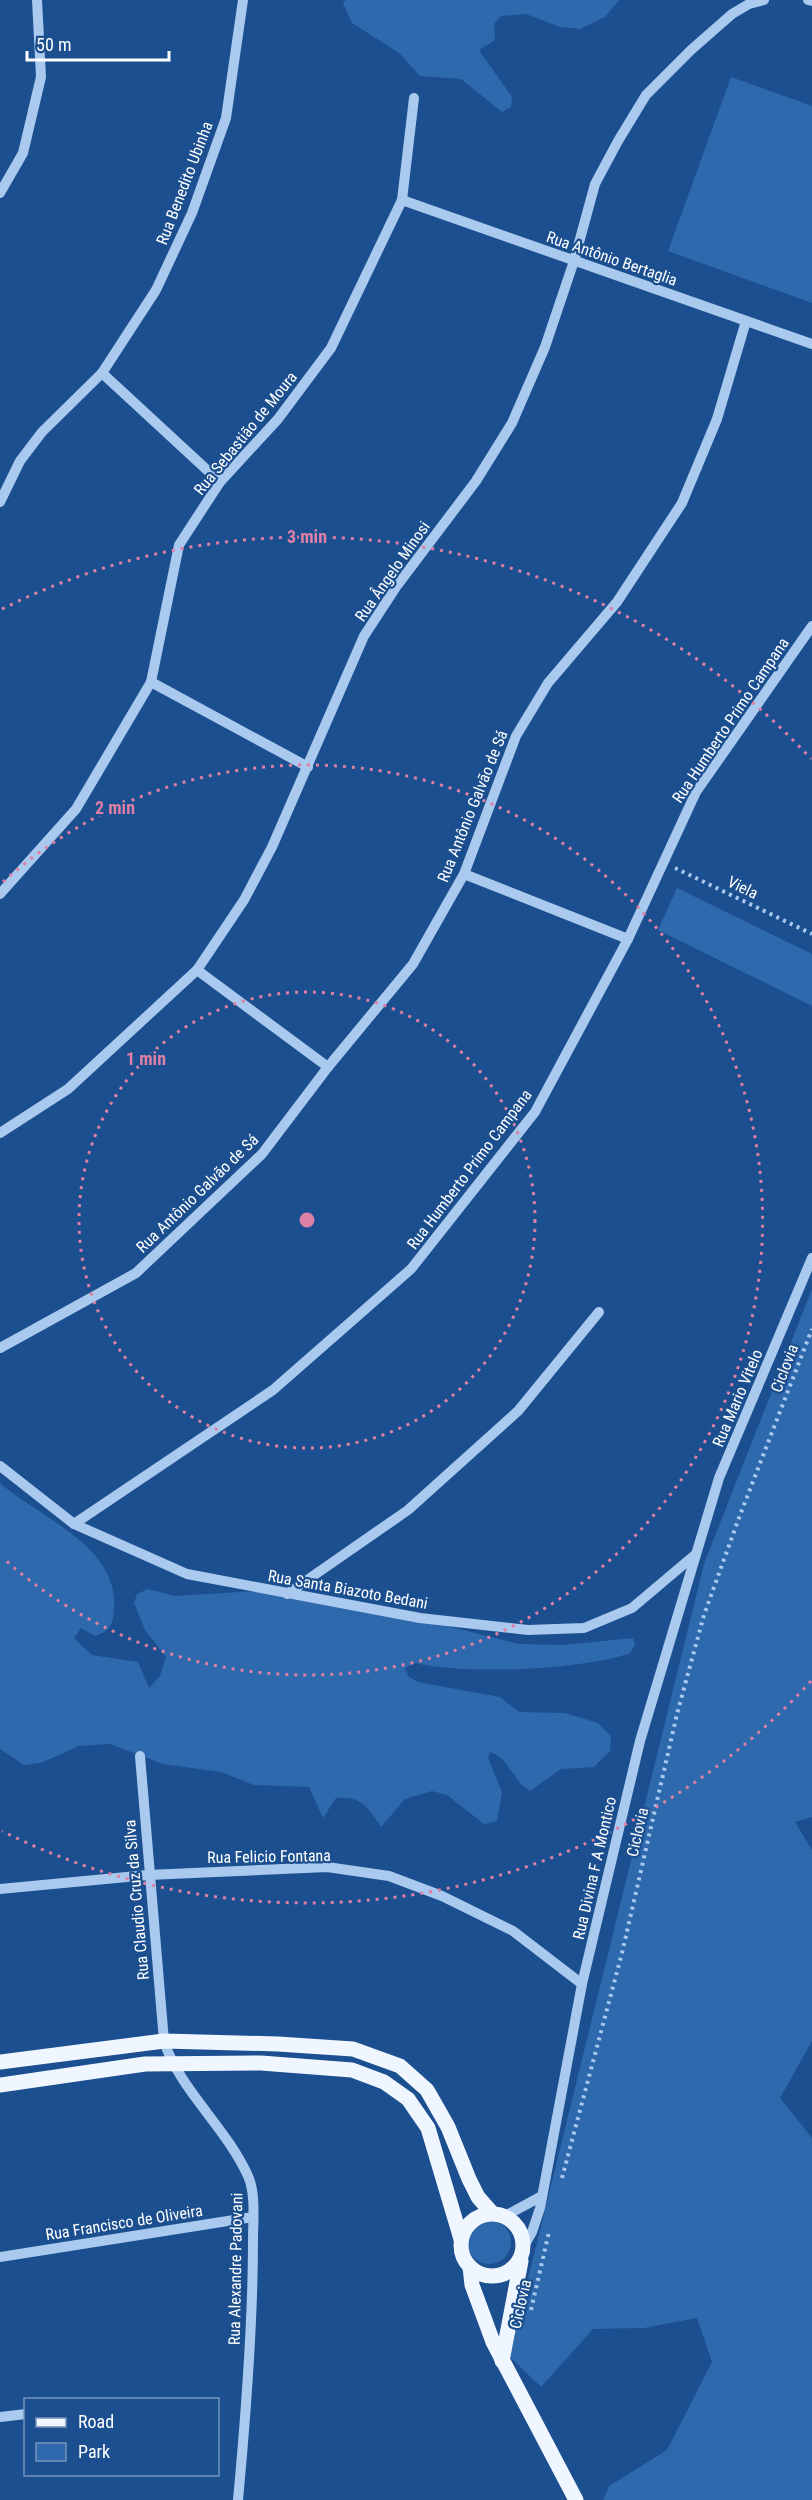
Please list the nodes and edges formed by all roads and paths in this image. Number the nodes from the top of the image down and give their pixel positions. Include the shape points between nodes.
1 (37, 0) edge
2 (243, 0) edge
3 (764, 0) edge
4 (414, 98) dead end
5 (0, 194) edge
6 (402, 200) junction
7 (574, 261) junction
8 (746, 321) junction
9 (812, 344) edge
10 (102, 373) junction
11 (219, 482) junction
12 (0, 499) edge
13 (812, 626) edge
14 (151, 682) junction
15 (308, 767) junction
16 (664, 862) junction
17 (464, 874) junction
18 (0, 894) edge
19 (812, 934) edge
20 (628, 939) junction
21 (196, 970) junction
22 (328, 1067) junction
23 (0, 1133) edge
24 (812, 1258) edge
25 (599, 1312) dead end
26 (812, 1329) edge
27 (0, 1348) edge
28 (0, 1466) edge
29 (74, 1524) junction
30 (697, 1553) junction
31 (287, 1594) junction
32 (140, 1756) dead end
33 (148, 1875) junction
34 (0, 1888) edge
35 (582, 1984) junction
36 (164, 2041) junction
37 (0, 2062) edge
38 (171, 2063) junction
39 (0, 2085) edge
40 (559, 2190) dead end
41 (542, 2196) junction
42 (499, 2215) junction
43 (253, 2217) junction
44 (551, 2224) dead end
45 (461, 2238) junction
46 (523, 2251) junction
47 (0, 2257) edge
48 (470, 2267) junction
49 (530, 2313) dead end
50 (502, 2361) junction
51 (24, 2414) edge
52 (0, 2417) edge
53 (238, 2500) edge
54 (576, 2500) edge

1 - 5 street via 41,77 23,153
2 - 10 street, Rua Benedito Ubinha via 226,118 192,213 156,291
3 - 7 street, Rua Ângelo Minosi via 732,14 646,95 595,184
4 - 6 street, Rua Sebastião de Moura
6 - 7 street, Rua Antônio Bertaglia
6 - 11 street, Rua Sebastião de Moura via 332,348 278,419
7 - 8 street, Rua Antônio Bertaglia
7 - 15 street, Rua Ângelo Minosi via 545,347 512,423 476,481 364,636
8 - 9 street, Rua Antônio Bertaglia
8 - 17 street, Rua Antônio Galvão de Sá via 717,419 682,503 617,602 548,683 516,736
10 - 11 street
10 - 12 street, Rua Benedito Ubinha via 42,432 20,461
11 - 14 street, Rua Sebastião de Moura via 179,545
13 - 16 street, Rua Humberto Primo Campana via 696,792
14 - 15 street
14 - 18 street, Rua Sebastião de Moura via 76,809
15 - 21 street, Rua Ângelo Minosi via 244,900
16 - 19 path, Viela
16 - 20 street, Rua Humberto Primo Campana
17 - 20 street
17 - 22 street, Rua Antônio Galvão de Sá via 413,964
20 - 29 street, Rua Humberto Primo Campana via 535,1112 411,1269 273,1390
21 - 22 street
21 - 23 street, Rua Ângelo Minosi via 68,1089
22 - 27 street, Rua Antônio Galvão de Sá via 262,1154 136,1273
24 - 30 street, Rua Mario Vitelo via 719,1478
25 - 31 street via 518,1411 408,1510
26 - 40 path, Ciclovia via 705,1615 676,1714 622,1953
28 - 29 street, Rua Santa Biazoto Bedani
29 - 31 street, Rua Santa Biazoto Bedani via 187,1574
30 - 31 street, Rua Santa Biazoto Bedani via 632,1608 584,1628 528,1630 420,1618
30 - 35 street, Rua Divina F A Montico via 640,1741
32 - 33 street, Rua Claudio Cruz da Silva
33 - 34 street, Rua Felicio Fontana
33 - 35 street, Rua Felicio Fontana via 327,1867 389,1876 442,1896 513,1931
33 - 36 street, Rua Claudio Cruz da Silva
35 - 41 street, Rua Divina F A Montico
36 - 37 main road
36 - 38 street, Rua Claudio Cruz da Silva
36 - 42 main road via 353,2049 400,2066 427,2090 448,2127 473,2188
38 - 39 main road
38 - 43 street, Rua Alexandre Padovani via 235,2152 249,2179
38 - 45 main road via 261,2063 352,2070 384,2082 408,2098 428,2128
41 - 42 street
41 - 46 street, Rua Divina F A Montico
42 - 45 main road via 472,2220
42 - 46 main road via 518,2227
43 - 47 street, Rua Francisco de Oliveira
43 - 53 street, Rua Alexandre Padovani via 253,2283
44 - 49 path, Ciclovia
45 - 48 main road via 461,2249
46 - 48 main road via 510,2271 501,2275 480,2274
46 - 50 main road
48 - 50 main road via 472,2285
50 - 54 main road
51 - 52 street

